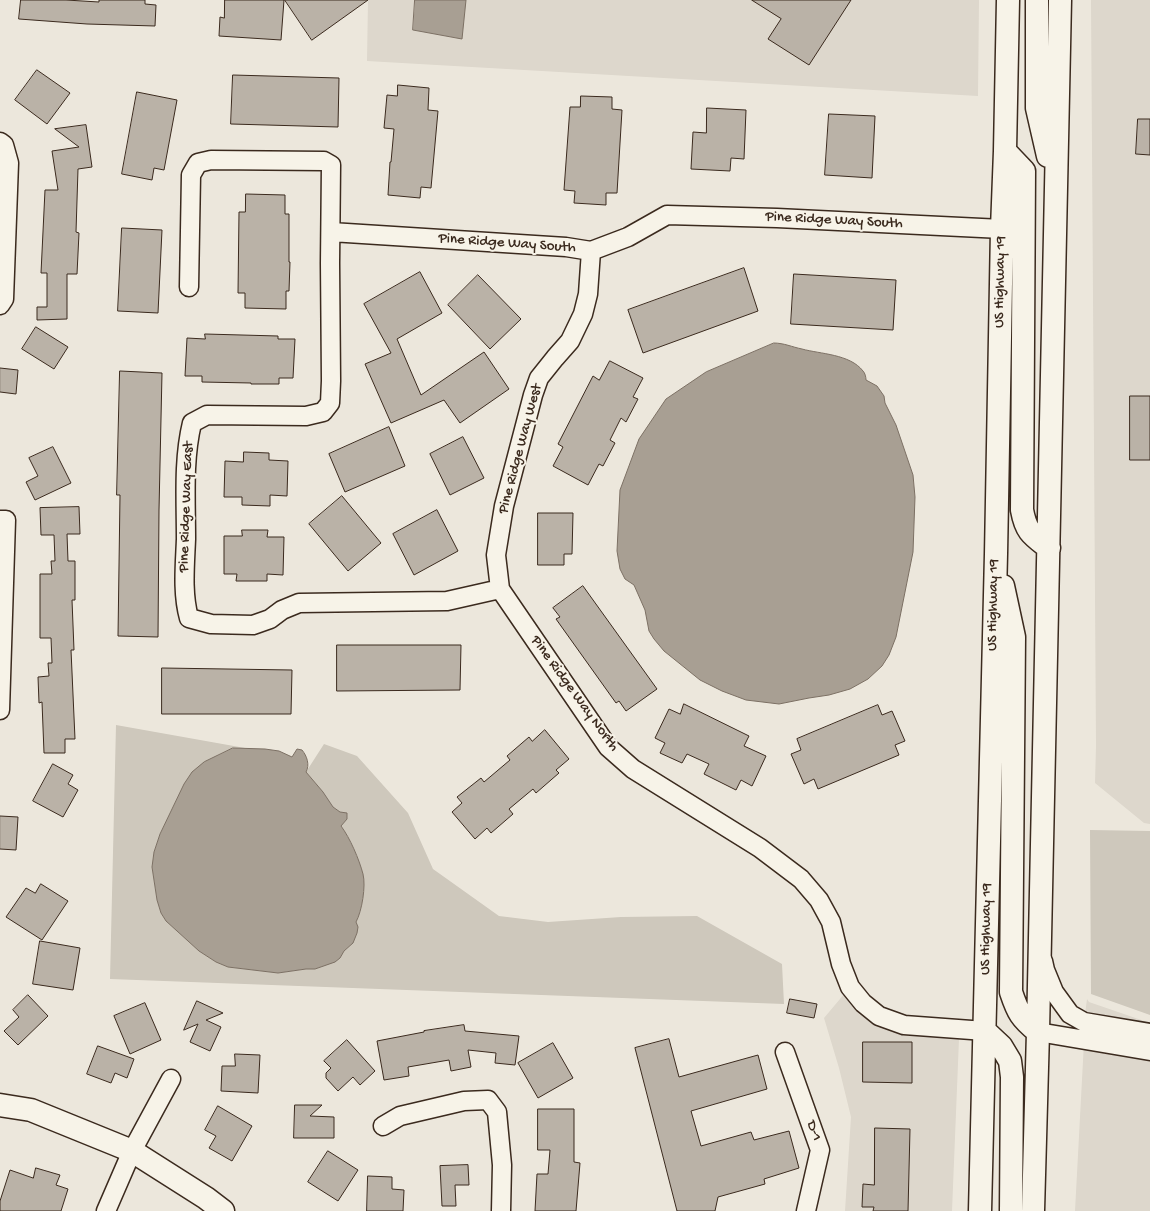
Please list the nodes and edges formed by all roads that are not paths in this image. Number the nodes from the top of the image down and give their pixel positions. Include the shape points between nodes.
1 (1008, 0) edge
2 (1037, 0) edge
3 (1060, 0) edge
4 (2, 144) edge
5 (1006, 151) junction
6 (1055, 188) junction
7 (1002, 229) junction
8 (331, 232) junction
9 (591, 251) junction
10 (189, 287) dead end
11 (0, 305) edge
12 (0, 520) edge
13 (1049, 548) junction
14 (996, 554) junction
15 (500, 589) junction
16 (0, 710) edge
17 (1040, 944) junction
18 (985, 1031) junction
19 (1038, 1032) junction
20 (1150, 1033) edge
21 (1150, 1051) edge
22 (785, 1052) dead end
23 (171, 1079) dead end
24 (0, 1105) edge
25 (383, 1126) dead end
26 (132, 1151) junction
27 (106, 1211) edge
28 (223, 1211) edge
29 (501, 1211) edge
30 (806, 1211) edge
31 (980, 1211) edge
32 (1011, 1211) edge
33 (1033, 1211) edge

1 - 5 main road, US Highway 19
2 - 6 main road via 1037,108
3 - 6 main road
4 - 11 street via 9,163 4,299
5 - 7 main road, US Highway 19
5 - 13 main road via 1024,171 1022,510 1025,524 1032,535
6 - 13 main road
7 - 9 street, Pine Ridge Way South via 667,215 628,237
7 - 14 main road, US Highway 19
8 - 9 street, Pine Ridge Way South
8 - 10 street via 332,165 324,161 210,160 198,163 191,175
8 - 15 street, Pine Ridge Way East via 330,403 323,412 306,416 207,415 192,423 187,458 185,580 189,618 210,624 253,625 299,603 446,601
9 - 15 street, Pine Ridge Way West via 588,294 582,314 570,341 539,378 504,506 496,555
12 - 16 street via 6,520
13 - 17 main road
14 - 18 main road, US Highway 19
14 - 19 main road via 1014,637 1011,992 1017,1011
15 - 18 street, Pine Ridge Way North via 608,747 633,770 760,848 801,879 819,900 831,922 841,964 850,987 863,1003 879,1016 904,1025
17 - 19 main road
17 - 20 street via 1045,970 1054,992 1070,1014 1084,1022
18 - 31 main road, US Highway 19
18 - 32 main road via 1001,1046 1010,1061
19 - 21 street
19 - 33 main road
22 - 30 street, D-1 via 820,1150
23 - 26 street
24 - 26 main road via 31,1110
25 - 29 street via 400,1116 464,1101 488,1100 497,1112 502,1165
26 - 27 street
26 - 28 main road

